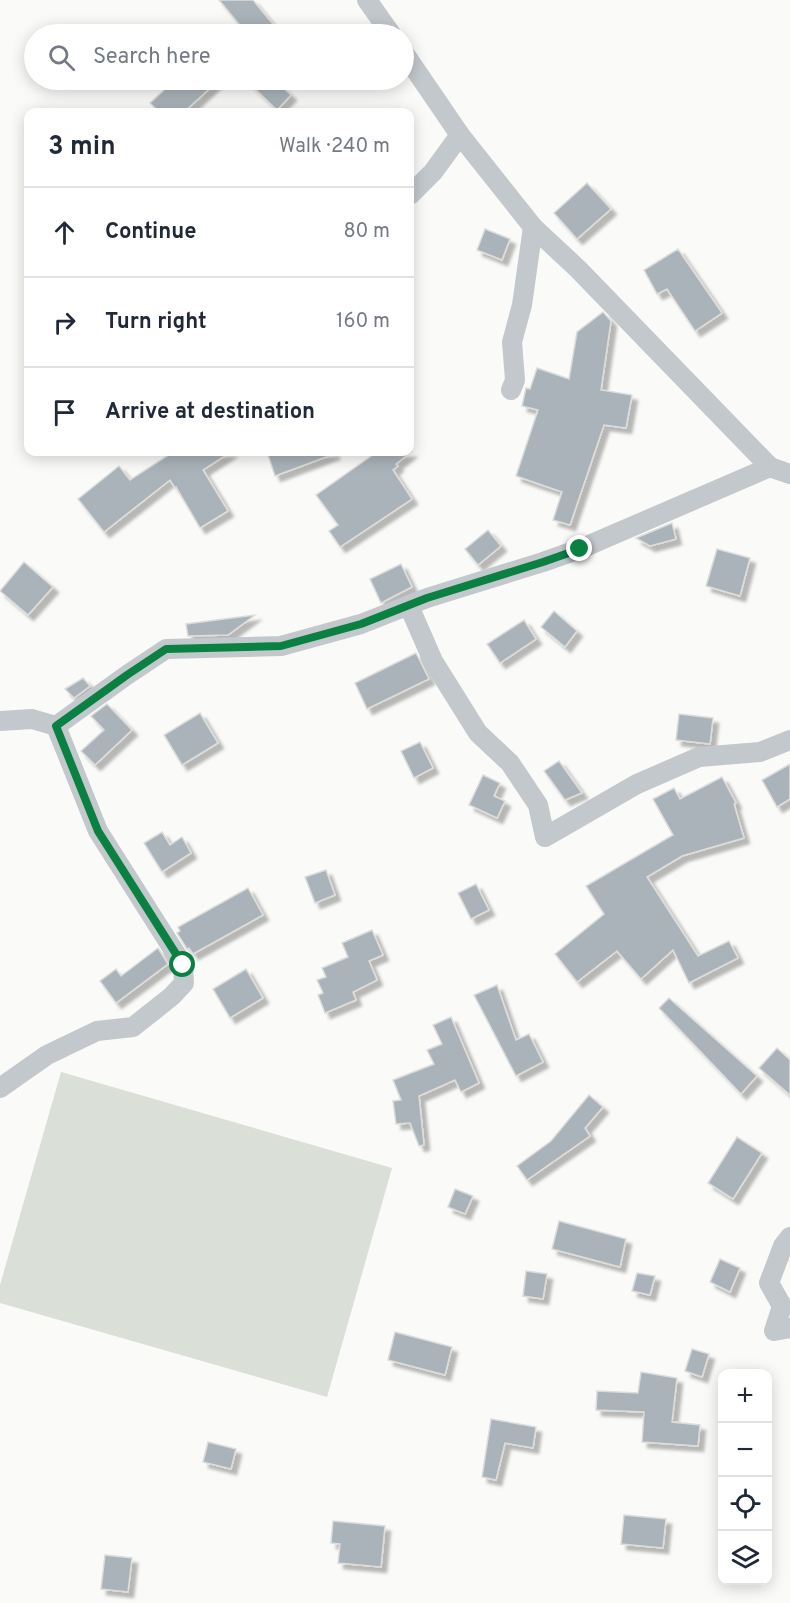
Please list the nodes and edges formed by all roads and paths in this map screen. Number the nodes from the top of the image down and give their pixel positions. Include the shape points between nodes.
1 (367, 0) edge
2 (384, 24) edge
3 (414, 67) edge
4 (460, 135) junction
5 (414, 191) edge
6 (533, 227) junction
7 (511, 390) dead end
8 (770, 467) junction
9 (790, 474) edge
10 (409, 606) junction
11 (0, 722) edge
12 (56, 726) junction
13 (790, 740) edge
14 (0, 1088) edge
15 (790, 1237) edge
16 (790, 1328) edge

1 - 2 street
3 - 4 street
4 - 5 street via 434,172
4 - 6 street
6 - 7 street via 522,305 512,342 515,380
6 - 8 street
8 - 9 street
8 - 10 street via 580,549
10 - 12 street via 281,646 166,649
10 - 13 street via 433,661 478,733 510,763 538,805 545,837 637,784 699,757 760,752
11 - 12 street via 32,719
12 - 14 street via 98,831 183,965 184,983 133,1028 97,1031 46,1055
15 - 16 street via 770,1283 782,1306 774,1331

